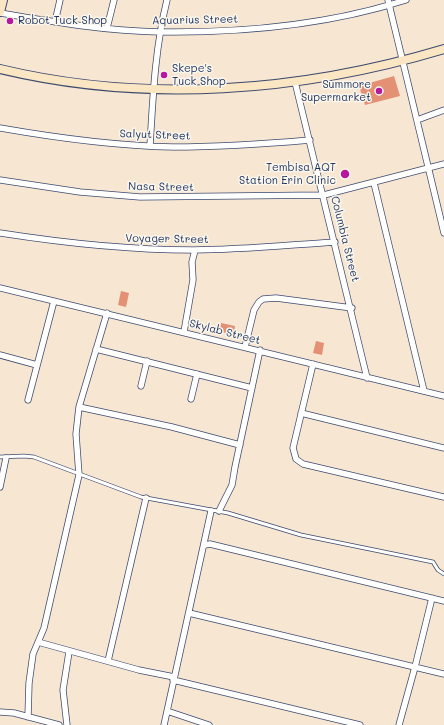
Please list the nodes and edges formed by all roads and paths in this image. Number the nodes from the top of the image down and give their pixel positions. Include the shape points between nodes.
1 (3, 0) edge
2 (60, 0) edge
3 (114, 0) edge
4 (167, 0) edge
5 (406, 0) edge
6 (388, 3) edge
7 (0, 13) edge
8 (55, 22) junction
9 (107, 28) junction
10 (159, 32) junction
11 (444, 50) edge
12 (402, 62) junction
13 (0, 69) edge
14 (295, 82) junction
15 (153, 89) junction
16 (444, 110) edge
17 (417, 120) junction
18 (0, 128) edge
19 (310, 140) junction
20 (150, 146) junction
21 (444, 164) edge
22 (428, 169) junction
23 (0, 180) edge
24 (374, 183) junction
25 (324, 195) junction
26 (0, 233) edge
27 (444, 233) edge
28 (335, 242) junction
29 (195, 250) junction
30 (0, 288) edge
31 (54, 301) junction
32 (352, 308) junction
33 (107, 313) junction
34 (184, 332) junction
35 (245, 347) junction
36 (96, 349) junction
37 (260, 350) junction
38 (0, 355) edge
39 (147, 361) junction
40 (313, 364) junction
41 (37, 365) junction
42 (197, 374) junction
43 (368, 378) junction
44 (141, 386) dead end
45 (252, 388) junction
46 (424, 391) junction
47 (444, 396) edge
48 (191, 399) dead end
49 (28, 400) dead end
50 (79, 407) junction
51 (301, 413) junction
52 (240, 445) junction
53 (444, 448) edge
54 (3, 458) edge
55 (79, 474) junction
56 (0, 487) edge
57 (444, 497) edge
58 (146, 498) junction
59 (211, 511) junction
60 (219, 511) junction
61 (205, 545) junction
62 (444, 574) edge
63 (432, 598) junction
64 (444, 601) edge
65 (189, 613) junction
66 (38, 642) junction
67 (69, 652) junction
68 (108, 661) junction
69 (415, 668) junction
70 (444, 674) edge
71 (174, 678) junction
72 (166, 711) junction
73 (0, 712) edge
74 (28, 717) junction
75 (59, 725) edge
76 (67, 725) edge
77 (164, 725) edge
78 (209, 725) edge
79 (360, 725) edge
80 (399, 725) edge

1 - 7 street
2 - 8 street
3 - 9 street
4 - 10 street
5 - 6 street, Aquarius Street
6 - 10 street, Aquarius Street via 350,14 266,28
6 - 12 street
7 - 8 street, Aquarius Street
8 - 9 street, Aquarius Street
9 - 10 street, Aquarius Street
10 - 15 street
11 - 12 street
12 - 14 street
12 - 17 street
13 - 15 street via 64,82
14 - 15 street via 214,89
14 - 19 street, Columbia Street
15 - 20 street
16 - 17 street
17 - 22 street
18 - 20 street, Salyut Street via 67,139
19 - 20 street, Salyut Street via 231,145
19 - 25 street, Columbia Street
21 - 22 street, Nasa Street
22 - 24 street, Nasa Street
22 - 27 street
23 - 25 street, Nasa Street via 80,192 140,197
24 - 25 street, Nasa Street
24 - 46 street
25 - 28 street, Columbia Street
26 - 29 street, Voyager Street via 98,246
28 - 29 street, Voyager Street
28 - 32 street, Columbia Street
29 - 34 street via 192,262 193,280
30 - 31 street, Skylab Street
31 - 33 street, Skylab Street
31 - 41 street
32 - 35 street via 276,298 263,299 254,310
32 - 43 street, Columbia Street
33 - 34 street, Skylab Street
33 - 36 street
34 - 35 street, Skylab Street
35 - 37 street, Skylab Street
36 - 39 street
36 - 50 street
37 - 40 street, Skylab Street
37 - 45 street
38 - 41 street
39 - 42 street
39 - 44 street
40 - 43 street, Skylab Street
40 - 51 street
41 - 49 street
42 - 45 street
42 - 48 street
43 - 46 street, Skylab Street
45 - 52 street
46 - 47 street, Skylab Street
50 - 52 street
50 - 55 street via 76,440
51 - 53 street
51 - 57 street via 293,448 299,462
52 - 60 street via 233,482
54 - 55 lane via 34,457
54 - 56 street
55 - 58 lane
55 - 66 street via 44,628
58 - 59 lane
58 - 68 street
59 - 60 lane
59 - 61 street
60 - 62 lane via 300,535 430,561
61 - 63 street
61 - 65 street
63 - 64 street
63 - 69 street
65 - 69 street
65 - 71 street
66 - 67 street
66 - 74 street via 33,654 30,675
67 - 68 street
67 - 76 street via 63,680
68 - 71 street
69 - 70 street
69 - 80 street
71 - 72 street
71 - 79 street
72 - 77 street
72 - 78 street
73 - 74 street
74 - 75 street

